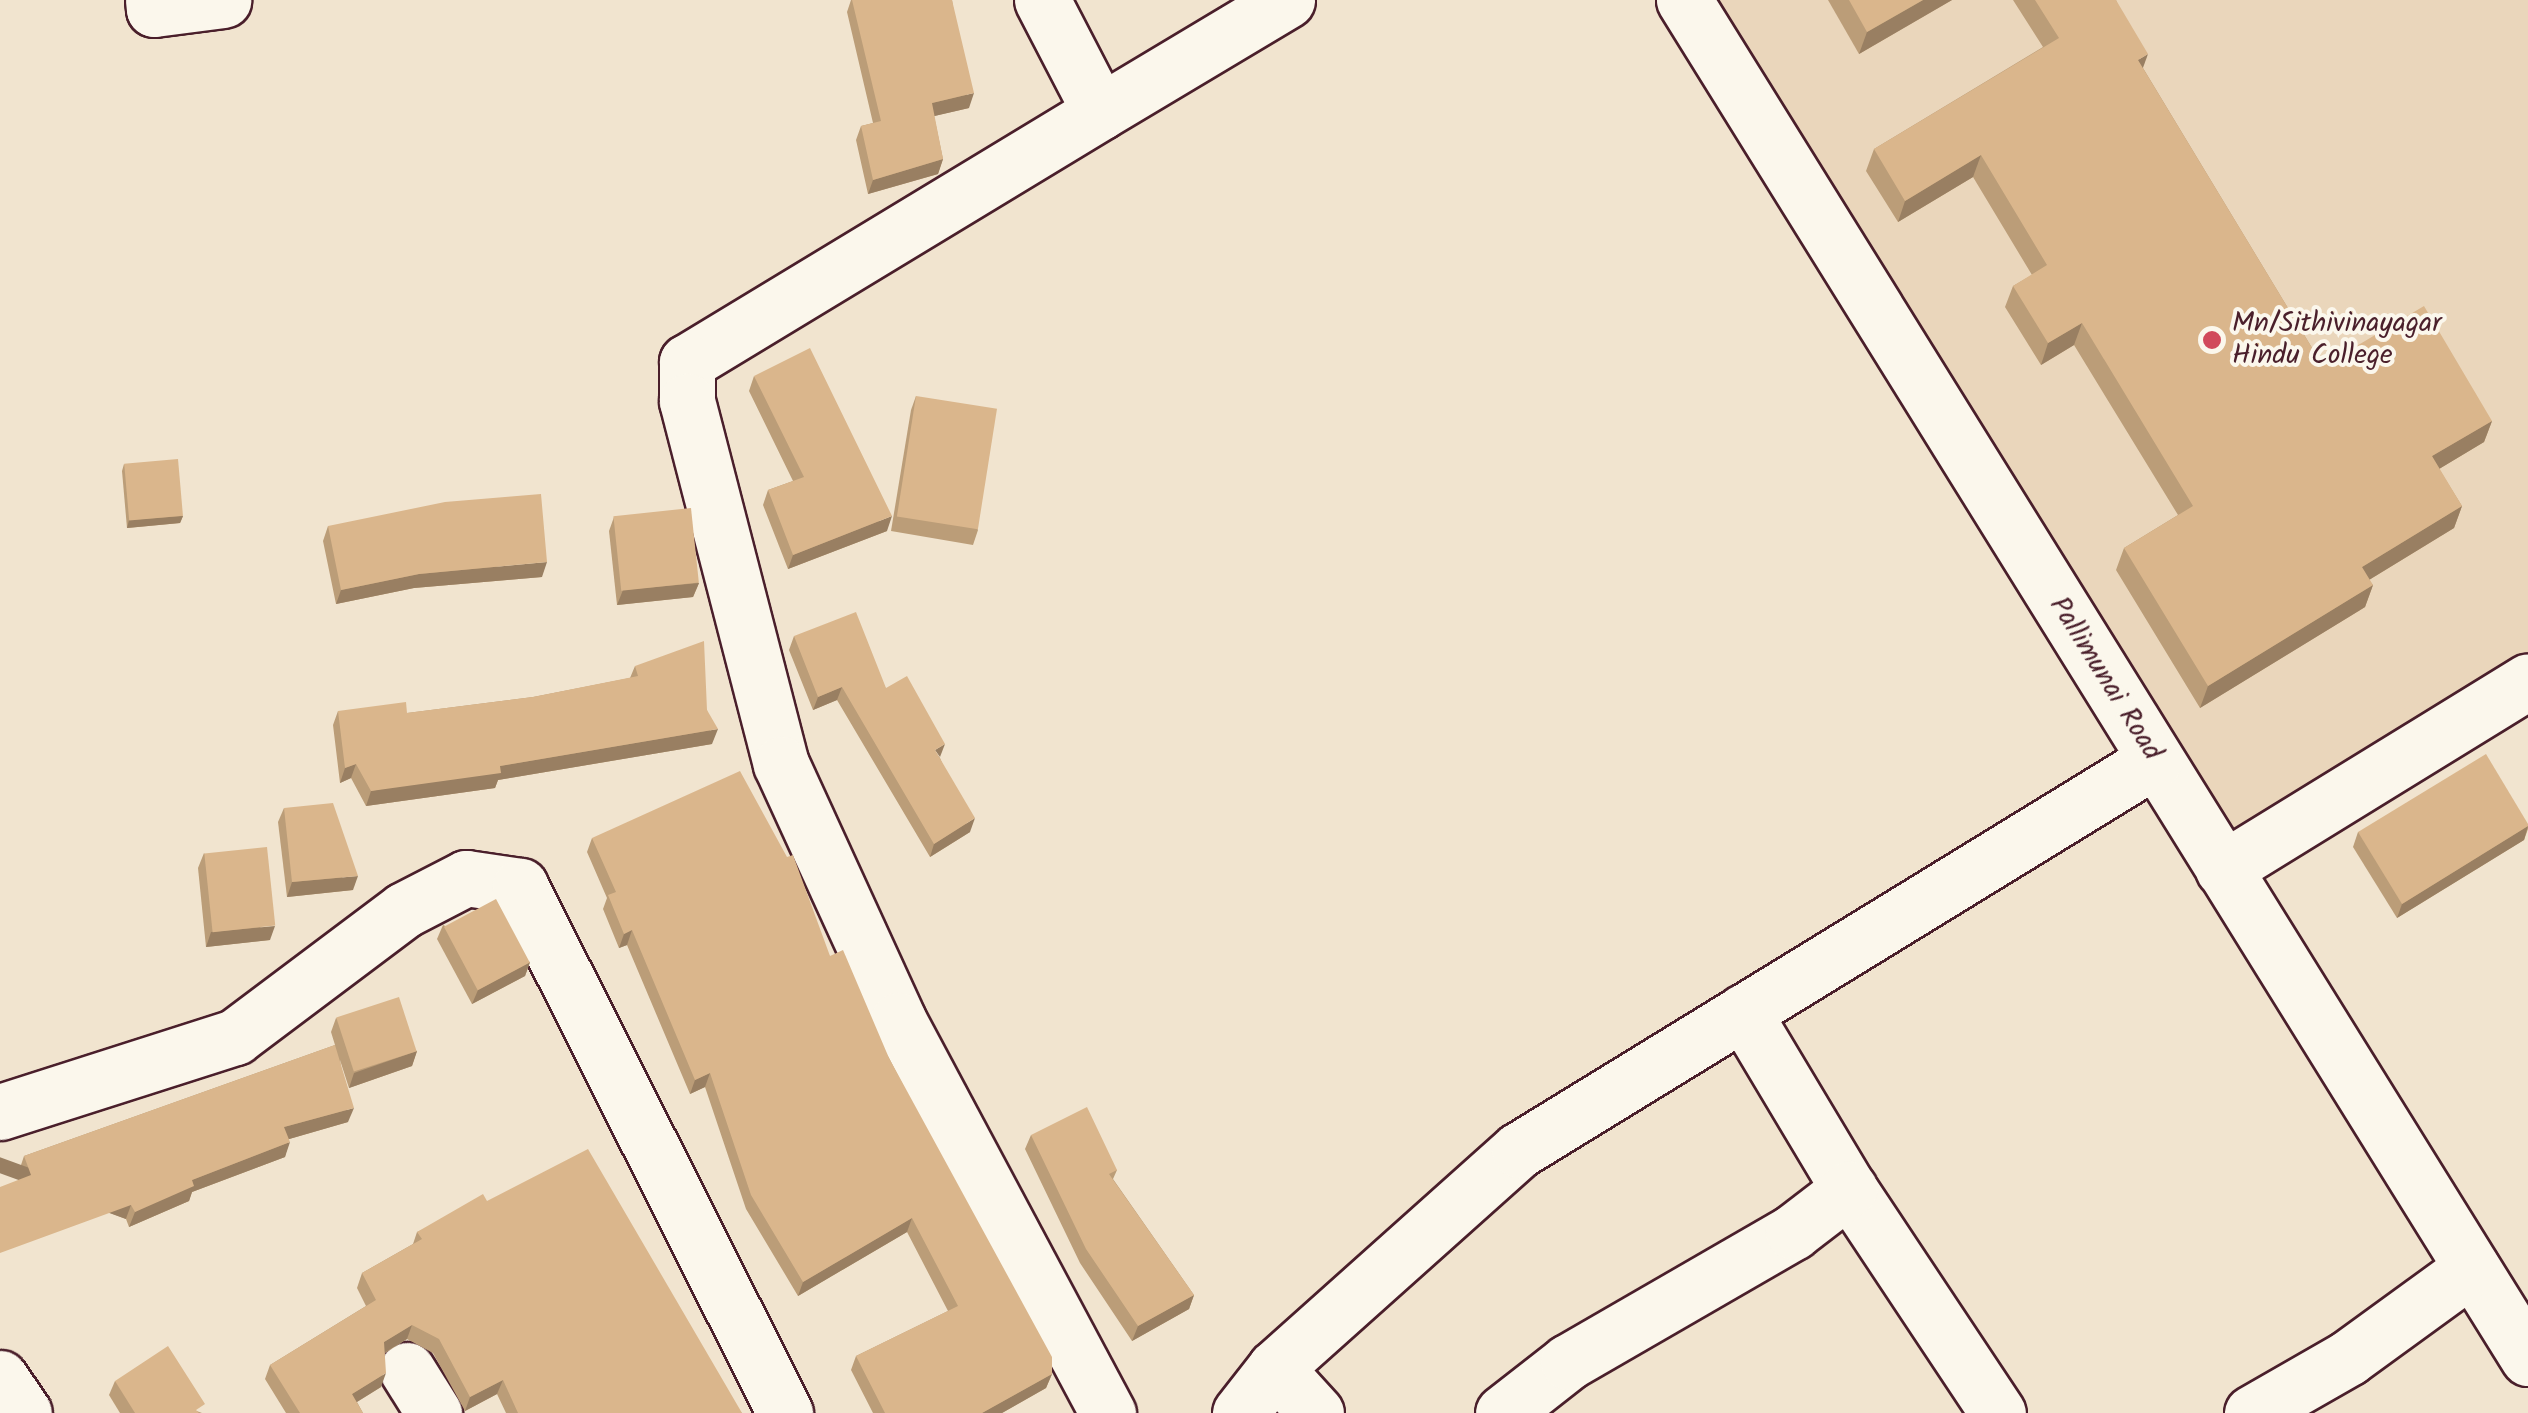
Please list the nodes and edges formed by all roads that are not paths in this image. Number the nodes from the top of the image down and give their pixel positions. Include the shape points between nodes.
1 (153, 0) edge
2 (222, 0) edge
3 (1042, 0) edge
4 (1287, 0) edge
5 (1684, 0) edge
6 (1100, 112) junction
7 (2528, 681) edge
8 (2156, 760) junction
9 (2224, 869) junction
10 (1743, 1012) junction
11 (0, 1112) edge
12 (1849, 1189) junction
13 (2472, 1268) junction
14 (2528, 1358) edge
15 (1275, 1368) junction
16 (0, 1378) edge
17 (24, 1413) edge
18 (786, 1413) edge
19 (1108, 1413) edge
20 (1240, 1413) edge
21 (1316, 1413) edge
22 (1503, 1413) edge
23 (1998, 1413) edge
24 (2252, 1413) edge

1 - 2 street via 154,9
3 - 6 street
4 - 6 street
5 - 8 street, Pallimunai Road
6 - 19 street via 687,362 687,401 781,764 898,1020
7 - 9 street
8 - 9 street, Pallimunai Road
8 - 10 street
9 - 13 street, Pallimunai Road
10 - 12 street
10 - 15 street via 1518,1150
11 - 18 street via 235,1037 404,910 466,878 520,886
12 - 22 street via 1793,1232 1568,1362
12 - 23 street
13 - 14 street, Pallimunai Road
13 - 24 street via 2348,1358
15 - 20 street
15 - 21 street
16 - 17 street

